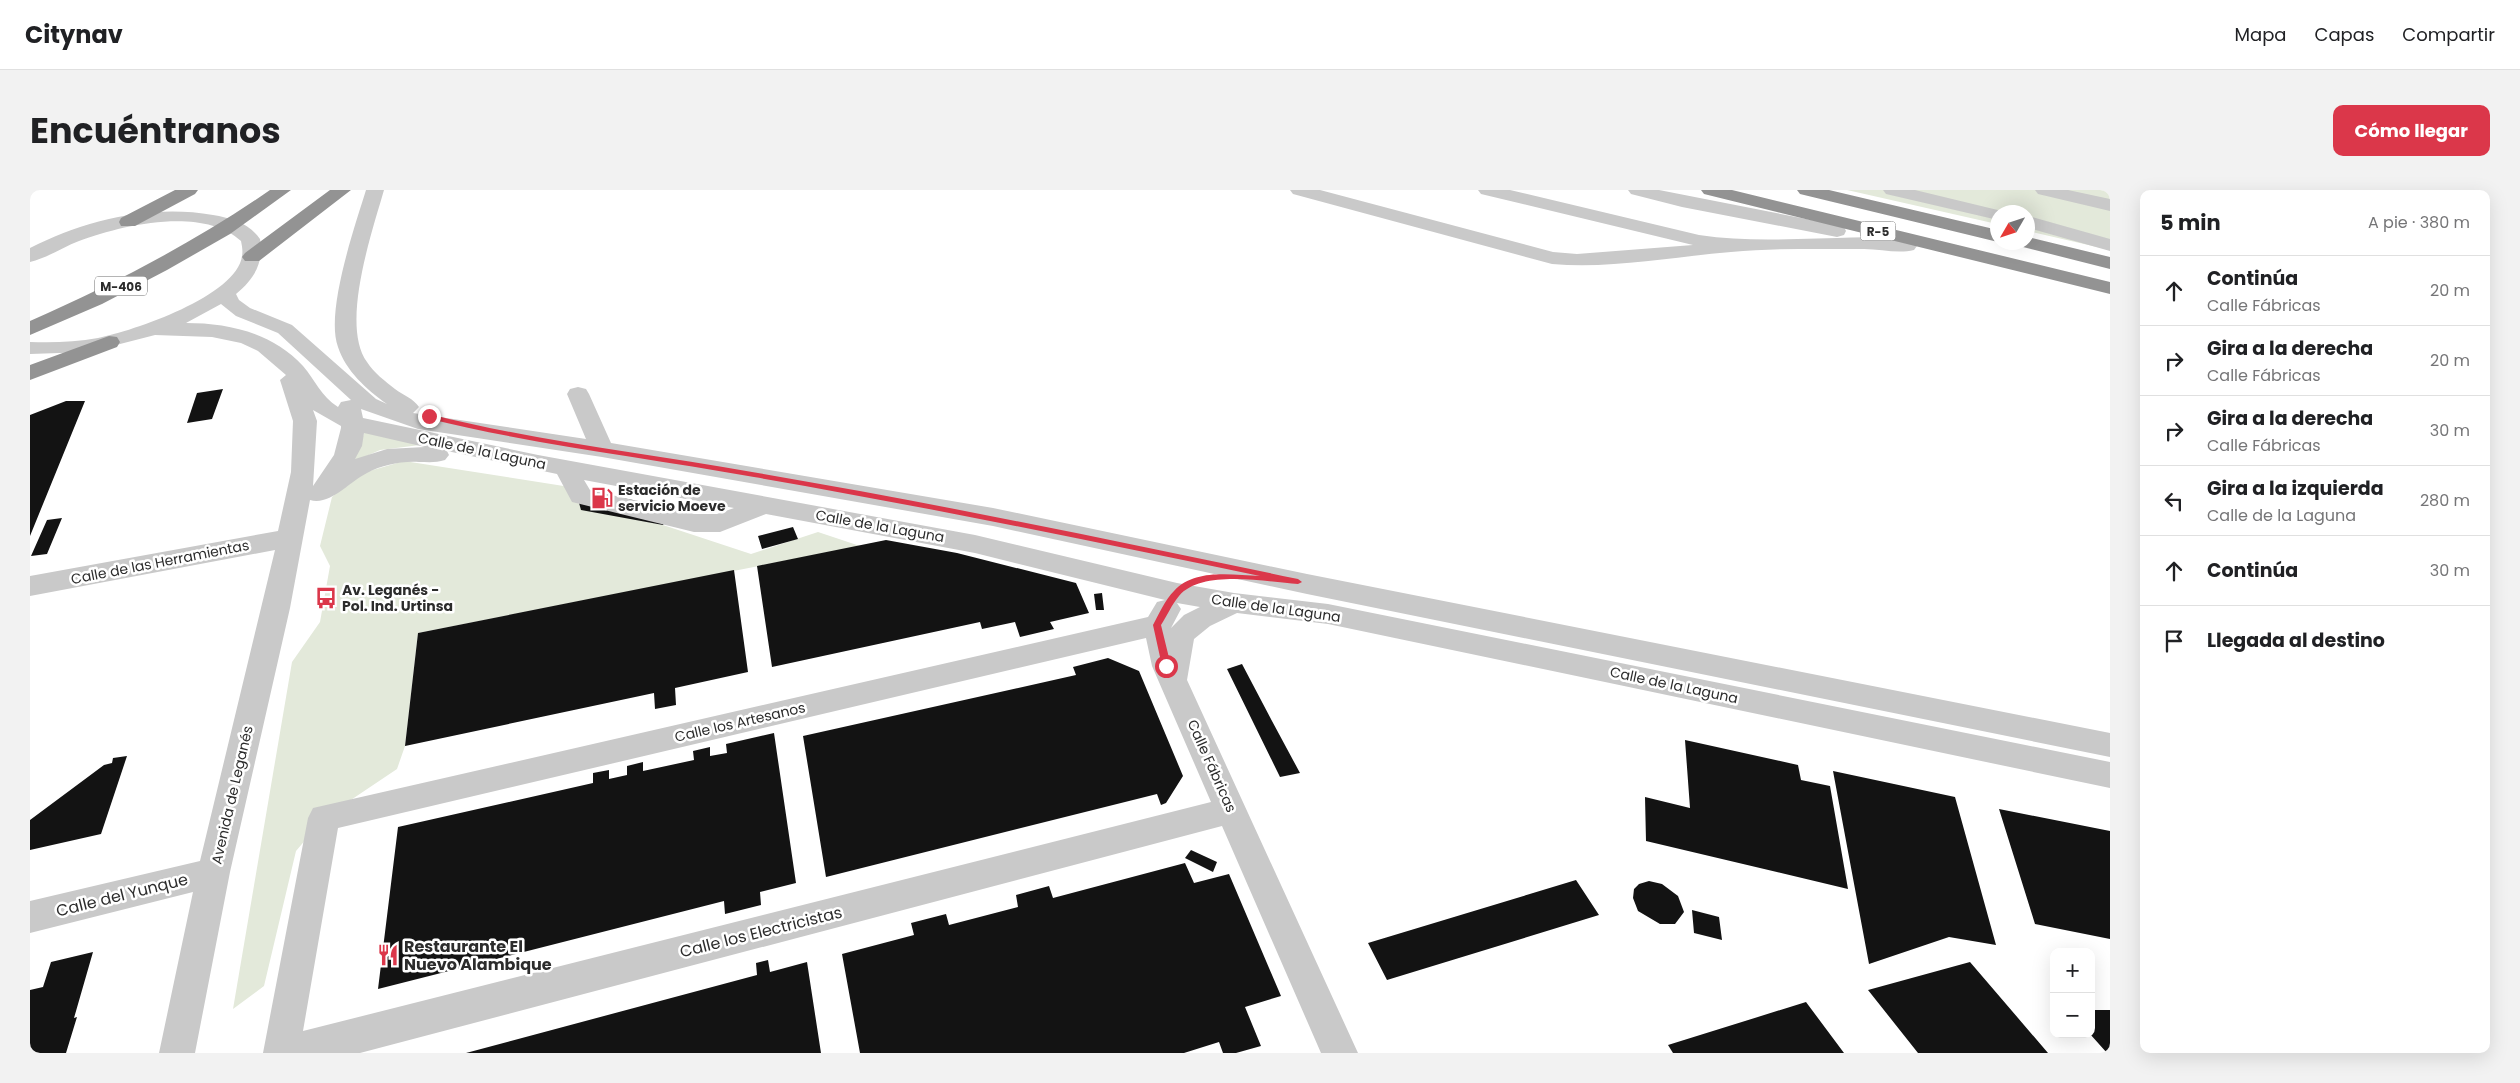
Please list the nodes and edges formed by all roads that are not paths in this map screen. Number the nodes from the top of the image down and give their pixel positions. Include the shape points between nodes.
1 (189, 190) edge
2 (282, 190) edge
3 (342, 190) edge
4 (375, 190) edge
5 (1299, 190) edge
6 (1487, 190) edge
7 (1637, 190) edge
8 (1710, 190) edge
9 (1806, 190) edge
10 (1892, 190) edge
11 (2044, 190) edge
12 (254, 196) edge
13 (2110, 205) edge
14 (1990, 213) edge
15 (128, 222) junction
16 (2035, 224) edge
17 (1990, 234) edge
18 (2035, 244) edge
19 (2110, 245) edge
20 (1732, 246) junction
21 (1906, 246) junction
22 (30, 256) edge
23 (252, 258) junction
24 (2110, 262) edge
25 (2046, 272) junction
26 (2110, 288) edge
27 (225, 292) junction
28 (35, 318) edge
29 (154, 329) junction
30 (109, 342) junction
31 (30, 348) edge
32 (310, 350) junction
33 (272, 352) junction
34 (30, 373) edge
35 (578, 394) dead end
36 (354, 424) junction
37 (490, 432) junction
38 (602, 449) junction
39 (538, 463) junction
40 (318, 494) junction
41 (291, 538) junction
42 (1298, 582) junction
43 (30, 586) edge
44 (1177, 593) junction
45 (1234, 603) junction
46 (1157, 625) junction
47 (1173, 680) junction
48 (2110, 745) edge
49 (2110, 775) edge
50 (1232, 810) junction
51 (214, 872) junction
52 (30, 917) edge
53 (1336, 1052) edge
54 (177, 1053) edge
55 (280, 1053) edge
56 (290, 1053) edge

1 - 15 highway
2 - 12 highway, M-406
3 - 23 highway via 294,223
4 - 37 street via 358,248 347,308 345,333 354,359 387,395 409,408
5 - 20 street via 1552,258 1577,260 1671,254
6 - 20 street via 1699,242
7 - 21 street
8 - 25 highway, R-5
9 - 17 highway, R-5
10 - 14 street
11 - 13 street
12 - 28 highway, M-406
12 - 28 highway, M-406 via 195,245 126,283
15 - 22 street via 78,234
15 - 23 street via 170,217 197,218 234,226 250,239
16 - 19 street
18 - 24 highway
20 - 21 street via 1867,243
21 - 25 highway via 1979,264
23 - 27 street via 243,274
25 - 26 highway, R-5
27 - 29 street via 194,312
27 - 32 street via 231,304 285,329
29 - 30 street
29 - 33 street via 197,328 232,332
30 - 31 street via 53,350
30 - 34 highway
32 - 36 street via 348,404
32 - 37 street via 368,404 418,422
33 - 36 street, Calle de la Laguna via 295,371 321,406
33 - 41 street, Avenida de Leganés via 287,372 305,421 303,472
35 - 38 street
36 - 39 street, Calle de la Laguna
36 - 40 street, Avenida de Leganés via 352,445
37 - 38 street, Calle de la Laguna
38 - 42 street, Calle de la Laguna via 993,517
39 - 40 street via 414,453 392,455 344,473
39 - 44 street, Calle de la Laguna via 975,544
40 - 41 street, Avenida de Leganés via 304,523
41 - 43 street, Calle de las Herramientas
41 - 51 street, Avenida de Leganés
42 - 44 street via 1216,576 1196,580
42 - 48 street, Calle de la Laguna
44 - 45 street, Calle de la Laguna
44 - 46 street
45 - 47 street via 1198,620 1183,633 1176,653
45 - 49 street, Calle de la Laguna via 1328,614
46 - 47 street, Calle Fábricas via 1166,666
46 - 55 street, Calle los Artesanos via 324,818
47 - 50 street, Calle Fábricas
50 - 53 street, Calle Fábricas
50 - 56 street, Calle los Electricistas
51 - 52 street, Calle del Yunque
51 - 54 street, Avenida de Leganés

